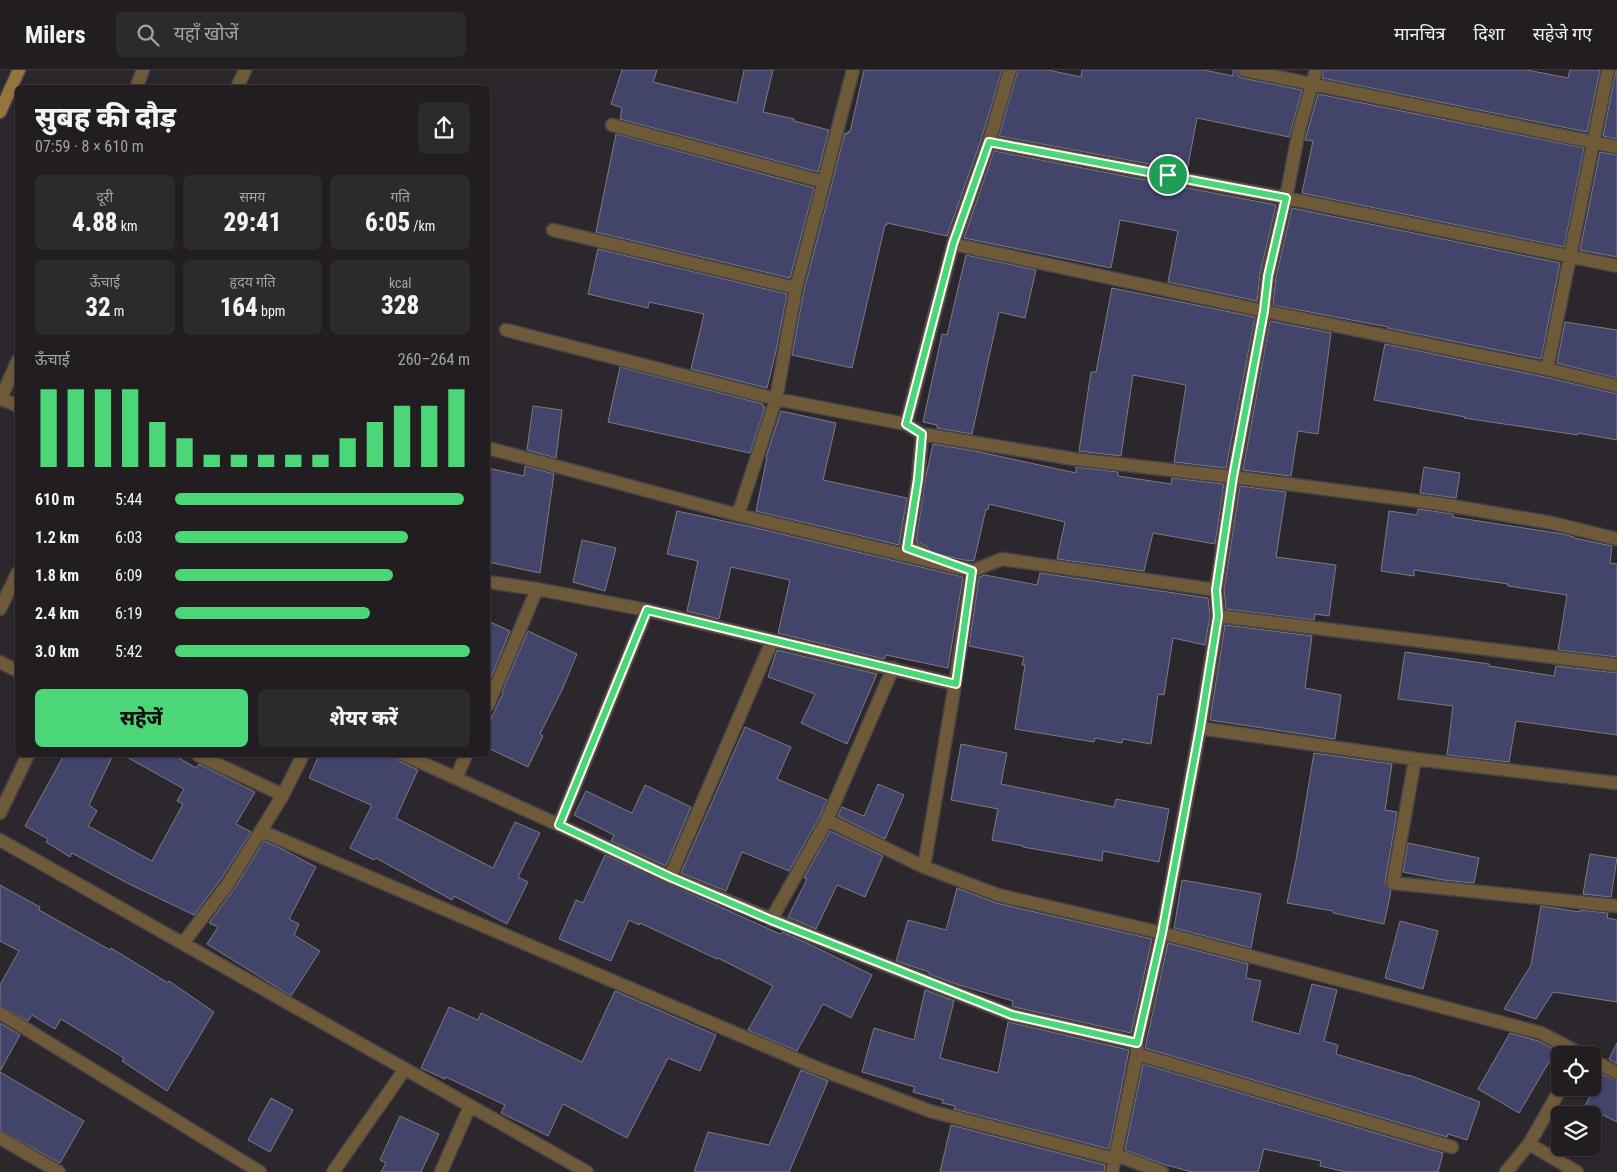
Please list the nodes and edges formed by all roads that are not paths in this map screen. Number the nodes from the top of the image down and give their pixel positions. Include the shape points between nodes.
1 (19, 70) edge
2 (143, 70) edge
3 (245, 70) edge
4 (853, 70) edge
5 (1010, 70) edge
6 (1244, 70) edge
7 (1316, 70) edge
8 (1608, 70) edge
9 (1314, 83) junction
10 (137, 85) edge
11 (238, 85) edge
12 (0, 112) edge
13 (612, 124) dead end
14 (989, 142) junction
15 (1593, 142) junction
16 (1617, 147) edge
17 (824, 182) junction
18 (1286, 198) junction
19 (553, 230) dead end
20 (953, 244) junction
21 (1570, 256) junction
22 (1617, 266) edge
23 (796, 288) junction
24 (1264, 311) junction
25 (506, 330) dead end
26 (15, 366) edge
27 (1547, 369) junction
28 (1617, 386) edge
29 (0, 399) edge
30 (776, 399) junction
31 (15, 405) edge
32 (906, 424) junction
33 (922, 434) junction
34 (490, 449) edge
35 (1233, 477) junction
36 (738, 515) junction
37 (1617, 539) edge
38 (972, 571) junction
39 (15, 578) edge
40 (490, 582) edge
41 (537, 589) junction
42 (1216, 590) junction
43 (0, 609) edge
44 (647, 610) junction
45 (1218, 616) junction
46 (772, 640) junction
47 (0, 662) edge
48 (1617, 664) edge
49 (893, 668) junction
50 (15, 670) edge
51 (956, 684) junction
52 (490, 700) edge
53 (1200, 728) junction
54 (27, 757) edge
55 (202, 757) edge
56 (301, 757) edge
57 (409, 757) edge
58 (465, 757) edge
59 (1415, 759) junction
60 (456, 778) junction
61 (1617, 783) edge
62 (283, 794) junction
63 (0, 813) edge
64 (827, 820) junction
65 (559, 825) junction
66 (261, 831) junction
67 (0, 840) edge
68 (924, 867) junction
69 (670, 877) junction
70 (1617, 906) edge
71 (771, 920) junction
72 (1162, 933) junction
73 (183, 943) junction
74 (0, 1013) edge
75 (1566, 1046) edge
76 (1137, 1048) junction
77 (1601, 1065) edge
78 (405, 1069) junction
79 (1617, 1073) edge
80 (1556, 1096) edge
81 (470, 1106) junction
82 (0, 1138) edge
83 (1529, 1144) junction
84 (1452, 1146) dead end
85 (1116, 1157) junction
86 (60, 1172) edge
87 (260, 1172) edge
88 (333, 1172) edge
89 (441, 1172) edge
90 (587, 1172) edge
91 (1112, 1172) edge
92 (1162, 1172) edge
93 (1506, 1172) edge
94 (1577, 1172) edge

1 - 12 street
2 - 10 street
3 - 11 street
4 - 17 street
5 - 14 street
6 - 9 street
7 - 9 street
8 - 15 street
9 - 15 street
9 - 18 street via 1299,130
13 - 17 street
14 - 18 street
14 - 20 street
15 - 16 street
15 - 21 street
17 - 23 street
18 - 21 street
18 - 24 street via 1268,276
19 - 23 street
20 - 24 street
20 - 32 street
21 - 22 street
21 - 27 street
23 - 30 street
24 - 27 street
24 - 35 street
25 - 30 street
26 - 29 street
27 - 28 street
29 - 31 street
30 - 32 street
30 - 36 street
32 - 33 street
33 - 35 street via 1074,459
33 - 38 street via 907,548
34 - 36 street
35 - 37 street via 1440,504 1552,523
35 - 42 street
36 - 38 street
38 - 42 street via 1002,560
38 - 51 street
39 - 43 street
40 - 41 street
41 - 44 street
41 - 52 street
42 - 45 street
44 - 46 street
44 - 65 street
45 - 48 street
45 - 53 street
46 - 49 street
46 - 69 street
47 - 50 street
49 - 51 street
49 - 64 street
51 - 68 street
53 - 59 street
53 - 72 street
54 - 63 street
55 - 62 street
56 - 62 street
57 - 60 street
58 - 60 street
59 - 61 street
59 - 70 street via 1393,883
60 - 65 street
62 - 66 street
64 - 68 street
64 - 71 street
65 - 69 street
66 - 73 street via 228,884
66 - 85 street via 825,1072 930,1111
67 - 73 street
68 - 72 street via 998,895
69 - 71 street
71 - 76 street via 1012,1015
72 - 75 street via 1541,1033
72 - 76 street
73 - 78 street
74 - 87 street
76 - 84 street
76 - 85 street
77 - 79 street
78 - 81 street
78 - 88 street
80 - 83 street
81 - 89 street
81 - 90 street
82 - 86 street
83 - 93 street
83 - 94 street
85 - 91 street
85 - 92 street

